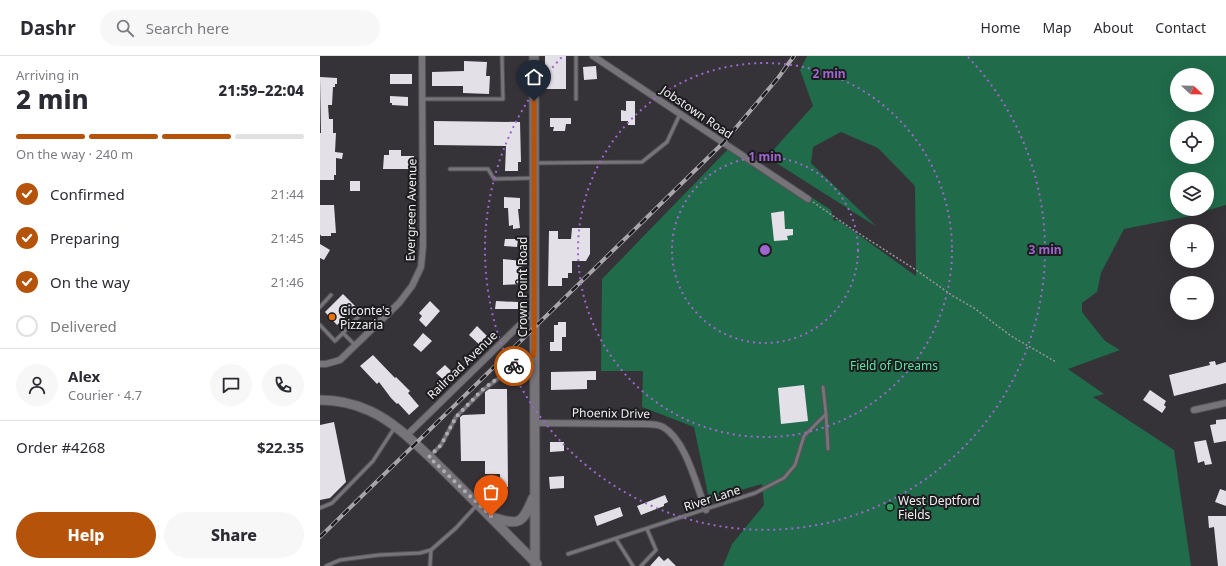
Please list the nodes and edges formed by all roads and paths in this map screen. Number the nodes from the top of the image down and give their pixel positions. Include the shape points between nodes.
1 (422, 56) edge
2 (502, 56) edge
3 (534, 56) edge
4 (576, 56) edge
5 (595, 56) edge
6 (422, 99) junction
7 (576, 99) dead end
8 (680, 114) junction
9 (534, 163) junction
10 (450, 169) dead end
11 (534, 178) junction
12 (808, 199) joint
13 (331, 295) dead end
14 (320, 307) edge
15 (534, 311) junction
16 (362, 313) dead end
17 (320, 325) edge
18 (343, 333) junction
19 (355, 345) junction
20 (534, 355) junction
21 (1056, 362) dead end
22 (320, 364) edge
23 (823, 387) dead end
24 (320, 400) edge
25 (1226, 403) edge
26 (1194, 410) dead end
27 (826, 414) junction
28 (534, 423) junction
29 (395, 427) junction
30 (406, 436) junction
31 (828, 449) dead end
32 (429, 457) junction
33 (535, 493) junction
34 (478, 504) junction
35 (320, 508) edge
36 (706, 510) junction
37 (491, 516) junction
38 (647, 529) junction
39 (616, 539) junction
40 (431, 550) junction
41 (568, 554) dead end
42 (536, 565) edge
43 (326, 566) edge
44 (430, 566) edge
45 (633, 566) edge
46 (640, 566) edge

1 - 6 street, Evergreen Avenue
2 - 6 lane via 503,99
3 - 9 main road, Crown Point Road
4 - 7 lane
5 - 8 street, Jobstown Road
6 - 19 street, Evergreen Avenue via 421,267 412,286 399,303
8 - 9 lane via 667,142 642,162
8 - 12 street, Jobstown Road
9 - 11 main road, Crown Point Road
10 - 11 lane via 488,168 494,179
11 - 15 main road, Crown Point Road
12 - 21 path via 974,308 1011,336
13 - 14 lane
15 - 20 main road, Crown Point Road
15 - 30 street, Railroad Avenue
16 - 18 lane
17 - 18 lane via 335,341
18 - 19 lane
19 - 22 street, Evergreen Avenue via 340,360
20 - 28 main road, Crown Point Road
20 - 32 lane via 519,360 482,390 456,417 441,445
23 - 27 lane
24 - 29 main road via 341,401 371,411
25 - 26 street
27 - 31 lane
27 - 36 lane, River Lane via 804,436 795,465 784,478 755,493
28 - 33 main road, Crown Point Road
28 - 36 street, Phoenix Drive via 661,426 674,436 682,447
29 - 30 main road
29 - 35 lane via 373,461 332,503
30 - 32 main road
32 - 34 main road
33 - 37 main road via 525,516 519,521 510,523
33 - 42 main road, Crown Point Road
34 - 37 main road
34 - 40 lane
36 - 38 lane, River Lane
37 - 42 main road
38 - 39 lane, River Lane
38 - 46 lane via 656,550
39 - 41 lane, River Lane
39 - 45 lane
40 - 43 lane via 340,560
40 - 44 lane

